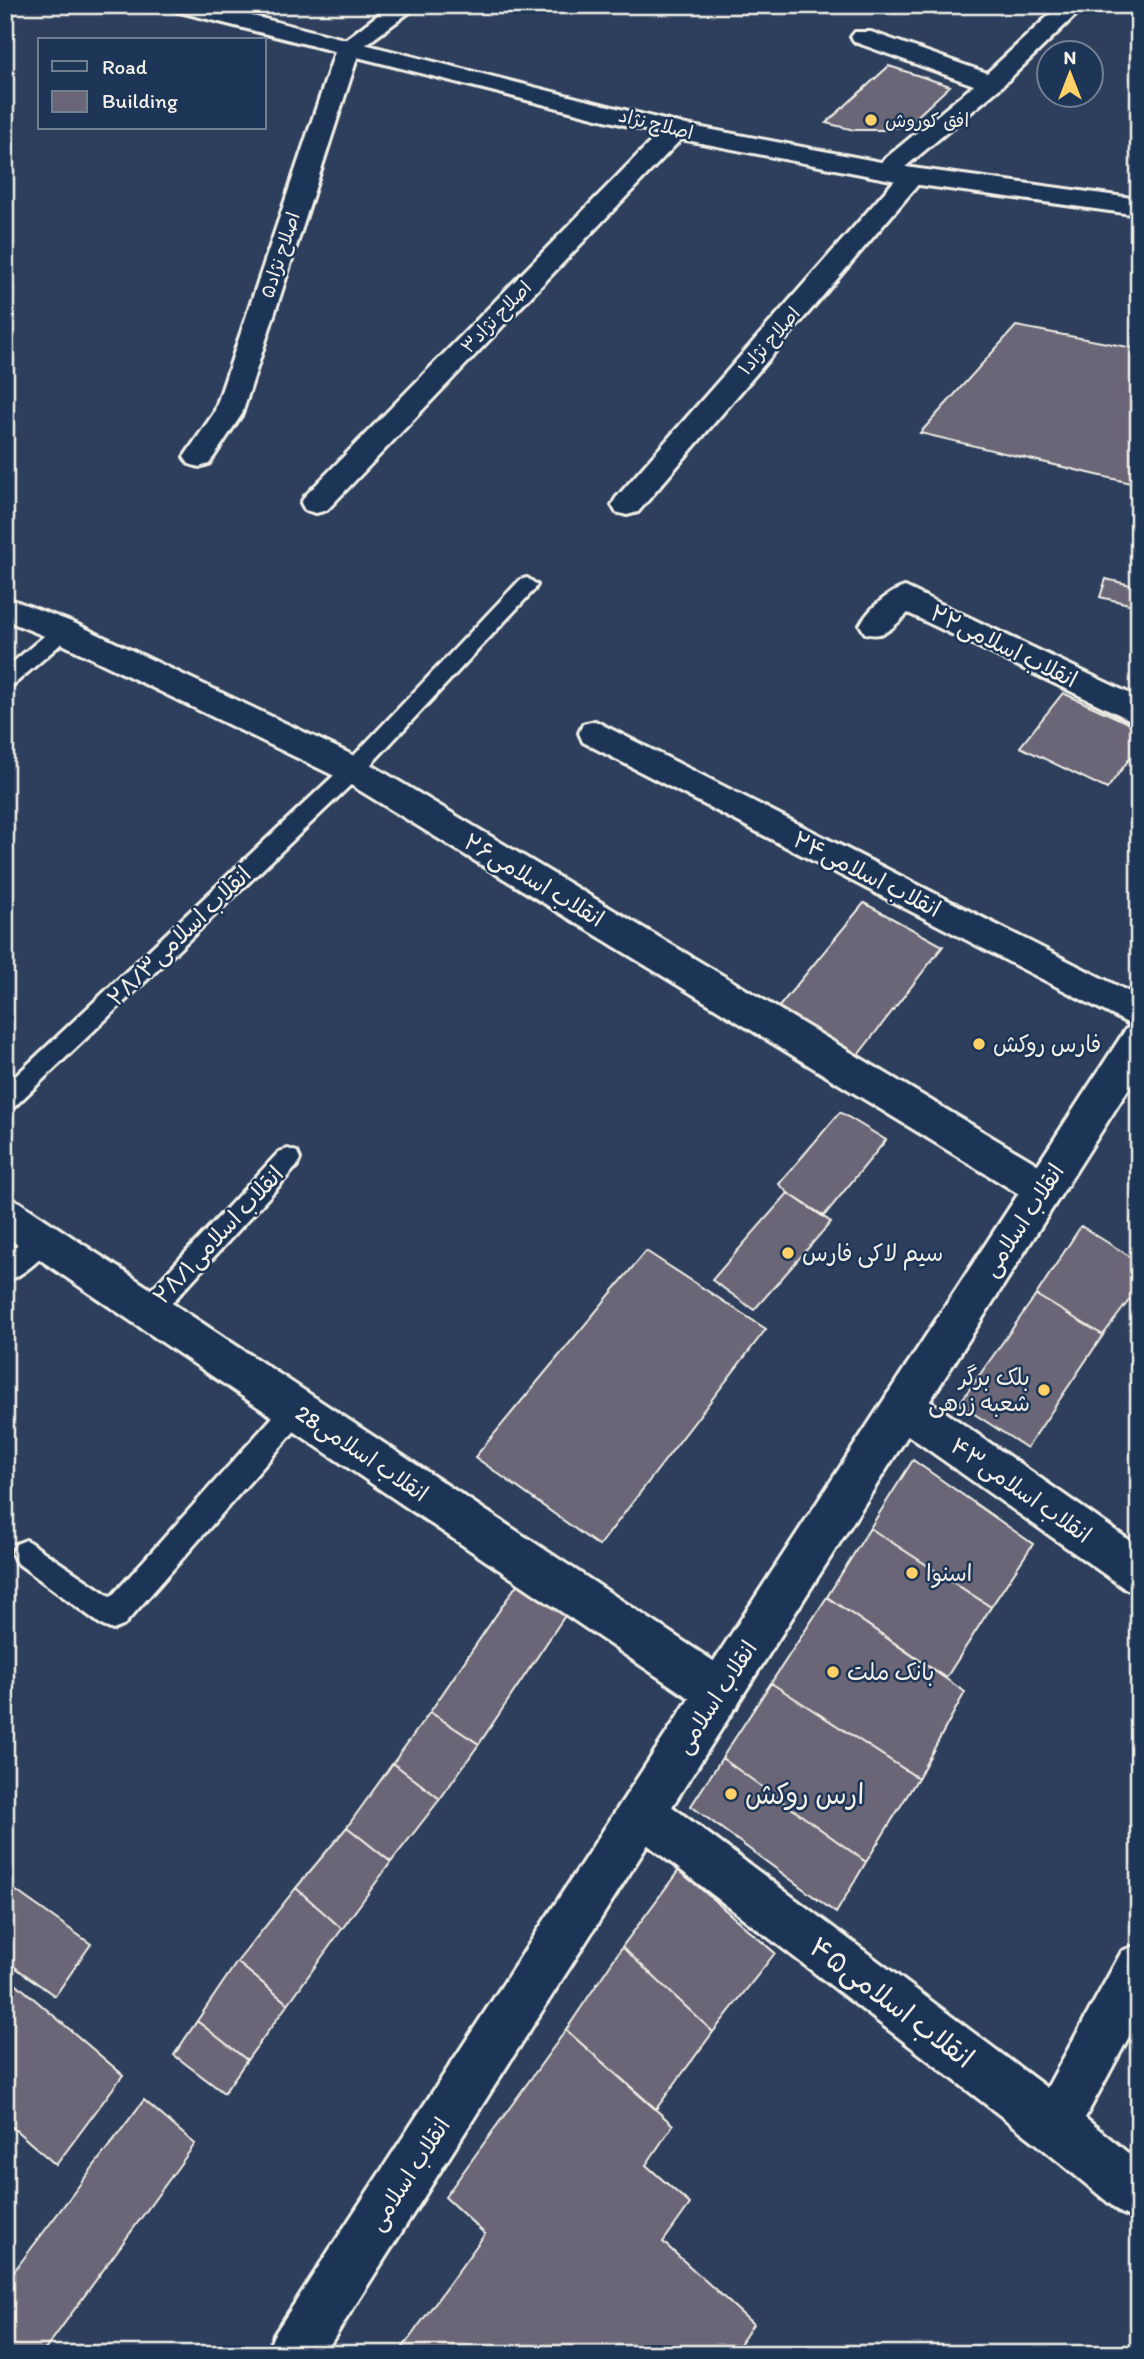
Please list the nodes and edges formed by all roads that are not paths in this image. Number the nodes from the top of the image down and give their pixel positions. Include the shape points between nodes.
1 (180, 5) edge
2 (407, 5) edge
3 (1074, 5) edge
4 (863, 37) dead end
5 (349, 46) junction
6 (990, 83) junction
7 (676, 130) junction
8 (884, 172) junction
9 (912, 176) junction
10 (1139, 207) edge
11 (199, 457) dead end
12 (316, 503) dead end
13 (627, 505) dead end
14 (527, 585) dead end
15 (5, 608) edge
16 (876, 625) dead end
17 (63, 631) junction
18 (5, 681) edge
19 (1139, 712) edge
20 (595, 733) dead end
21 (353, 770) junction
22 (1138, 1036) edge
23 (5, 1101) edge
24 (288, 1159) dead end
25 (1043, 1188) junction
26 (5, 1214) edge
27 (42, 1240) junction
28 (5, 1271) edge
29 (149, 1310) junction
30 (902, 1406) junction
31 (297, 1409) junction
32 (26, 1553) dead end
33 (1139, 1573) edge
34 (720, 1692) junction
35 (642, 1812) junction
36 (1139, 1968) edge
37 (1054, 2124) junction
38 (1139, 2195) edge
39 (293, 2354) edge

1 - 5 street, اصلاح نژاد
2 - 5 street
3 - 6 street
4 - 6 street
5 - 7 street, اصلاح نژاد
5 - 11 street, اصلاح نژاد۵ via 228,414
6 - 8 street
7 - 8 street, اصلاح نژاد
7 - 12 street, اصلاح نژاد۳
8 - 9 street, اصلاح نژاد
9 - 10 street, اصلاح نژاد
9 - 13 street, اصلاح نژاد۱
14 - 21 lane, انقلاب اسلامی۲۸/۳
15 - 17 street, انقلاب اسلامی۲۶
16 - 19 street, انقلاب اسلامی۲۲ via 905,598
17 - 18 lane
17 - 21 street, انقلاب اسلامی۲۶
20 - 22 street, انقلاب اسلامی۲۴
21 - 23 lane, انقلاب اسلامی۲۸/۳
21 - 25 street, انقلاب اسلامی۲۶
22 - 25 street, انقلاب اسلامی
24 - 29 lane, انقلاب اسلامی۲۸/۱
25 - 30 street, انقلاب اسلامی
26 - 27 street, 28انقلاب اسلامی
27 - 28 lane
27 - 29 street, 28انقلاب اسلامی
29 - 31 street, 28انقلاب اسلامی
30 - 33 street, انقلاب اسلامی۴۳
30 - 34 street, انقلاب اسلامی
31 - 32 lane via 113,1616
31 - 34 street, 28انقلاب اسلامی
34 - 35 street, انقلاب اسلامی
35 - 37 street, انقلاب اسلامی۴۵
35 - 39 street, انقلاب اسلامی
36 - 37 street
37 - 38 street, انقلاب اسلامی۴۵

